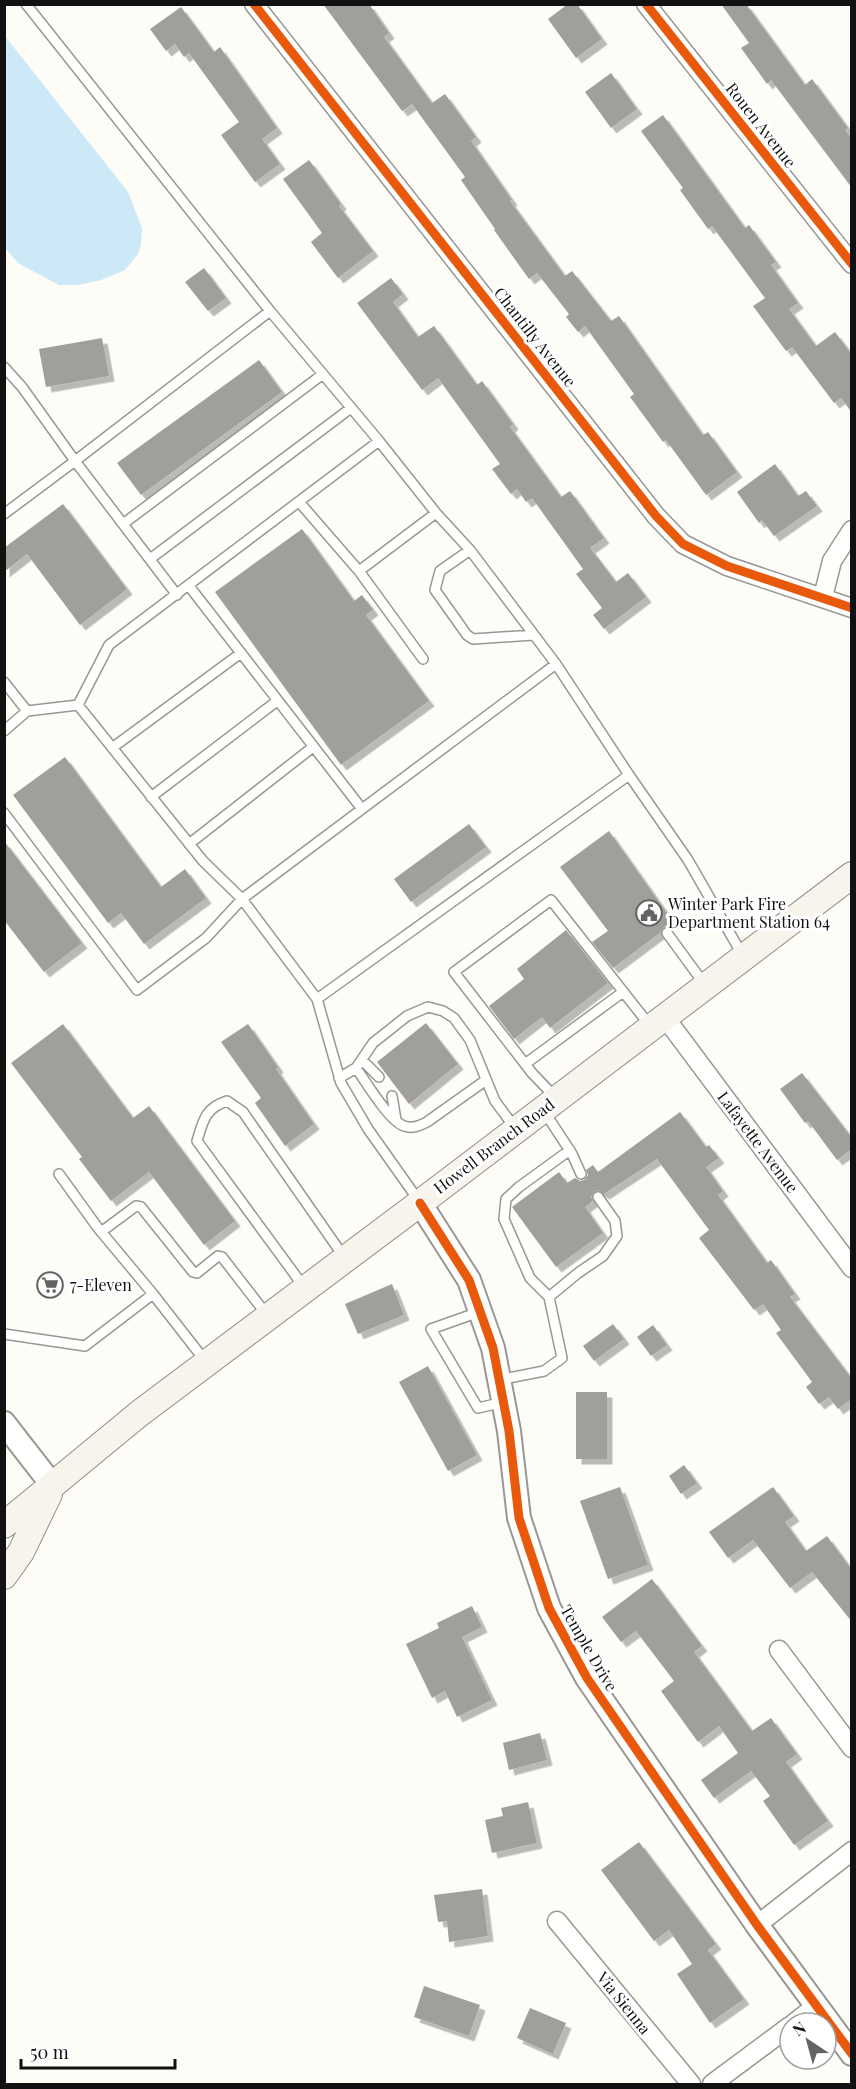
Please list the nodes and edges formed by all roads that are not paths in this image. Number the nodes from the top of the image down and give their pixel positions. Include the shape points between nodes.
1 (26, 4) edge
2 (254, 4) edge
3 (646, 4) edge
4 (852, 264) edge
5 (270, 311) junction
6 (4, 368) edge
7 (323, 374) junction
8 (351, 408) junction
9 (380, 441) junction
10 (75, 461) junction
11 (300, 503) junction
12 (436, 513) junction
13 (4, 514) edge
14 (123, 524) junction
15 (852, 530) edge
16 (470, 550) junction
17 (150, 559) junction
18 (358, 571) junction
19 (189, 586) junction
20 (177, 595) junction
21 (823, 597) junction
22 (852, 608) edge
23 (533, 635) junction
24 (241, 654) junction
25 (423, 659) dead end
26 (556, 663) junction
27 (4, 682) edge
28 (277, 701) junction
29 (78, 705) junction
30 (27, 711) junction
31 (4, 730) edge
32 (313, 747) junction
33 (112, 748) junction
34 (629, 775) junction
35 (151, 797) junction
36 (362, 809) junction
37 (4, 813) edge
38 (189, 844) junction
39 (852, 874) edge
40 (242, 899) junction
41 (667, 933) dead end
42 (743, 956) junction
43 (705, 985) junction
44 (623, 992) junction
45 (318, 999) junction
46 (658, 1021) junction
47 (359, 1064) junction
48 (525, 1064) junction
49 (379, 1077) dead end
50 (339, 1078) junction
51 (486, 1080) junction
52 (392, 1096) dead end
53 (550, 1104) junction
54 (396, 1120) junction
55 (516, 1130) junction
56 (570, 1150) junction
57 (59, 1174) dead end
58 (581, 1174) dead end
59 (598, 1197) dead end
60 (420, 1203) junction
61 (101, 1232) junction
62 (345, 1259) junction
63 (852, 1268) edge
64 (306, 1289) junction
65 (153, 1294) junction
66 (549, 1298) junction
67 (482, 1312) junction
68 (268, 1317) junction
69 (4, 1334) edge
70 (206, 1363) junction
71 (499, 1380) junction
72 (504, 1402) junction
73 (4, 1423) edge
74 (53, 1486) junction
75 (4, 1525) edge
76 (4, 1576) edge
77 (779, 1650) dead end
78 (852, 1748) edge
79 (852, 1851) edge
80 (557, 1921) dead end
81 (757, 1925) junction
82 (816, 2006) junction
83 (810, 2011) edge
84 (778, 2035) edge
85 (852, 2054) edge
86 (691, 2085) edge
87 (712, 2085) edge

1 - 5 lane
2 - 21 street, Chantilly Avenue via 656,516 683,544 728,566
3 - 4 street, Rouen Avenue
5 - 7 lane
5 - 10 lane
6 - 10 lane
7 - 8 lane
7 - 14 lane
8 - 9 lane
8 - 17 lane
9 - 11 lane
9 - 12 lane
10 - 13 lane
10 - 14 lane
11 - 18 lane
11 - 19 lane
12 - 16 lane
12 - 18 lane
14 - 17 lane
15 - 21 street via 832,561
16 - 23 lane
16 - 23 lane via 440,572 435,590 467,635 473,639
17 - 20 lane
18 - 25 lane
19 - 20 lane
19 - 24 lane
20 - 29 lane via 109,645
21 - 22 street, Chantilly Avenue
23 - 26 lane
24 - 28 lane
24 - 33 lane
26 - 34 lane
26 - 36 lane
27 - 30 lane
28 - 32 lane
28 - 35 lane
29 - 30 lane
29 - 33 lane
30 - 31 lane
32 - 36 lane
32 - 38 lane
33 - 35 lane
34 - 42 lane via 688,860
34 - 45 lane
35 - 38 lane
36 - 40 lane
37 - 40 lane via 136,990 206,938
38 - 40 lane
39 - 42 main road, Howell Branch Road
40 - 45 lane
41 - 43 lane
42 - 43 main road, Howell Branch Road
43 - 46 main road, Howell Branch Road
44 - 46 lane
44 - 48 lane
44 - 48 lane via 550,900 454,972
45 - 50 lane
46 - 53 main road, Howell Branch Road
46 - 63 street, Lafayette Avenue
47 - 49 lane
47 - 50 lane
47 - 51 lane via 373,1043 407,1016 428,1007 454,1018 473,1046
47 - 54 lane via 386,1111
48 - 53 lane
50 - 60 lane via 368,1129
51 - 54 lane via 416,1128
51 - 55 lane via 495,1101
52 - 54 lane
53 - 55 main road, Howell Branch Road
53 - 56 lane
55 - 60 main road, Howell Branch Road
56 - 58 lane
56 - 66 lane via 506,1199 504,1219 530,1278
57 - 61 lane
59 - 66 lane via 615,1221 616,1236 603,1256
60 - 62 main road, Howell Branch Road
60 - 67 street, Temple Drive via 469,1280
61 - 65 lane
61 - 68 lane via 136,1206 141,1207 193,1272 198,1273 218,1256 222,1257
62 - 64 main road, Howell Branch Road
62 - 64 lane via 243,1112 227,1101 215,1105 203,1119 197,1141
64 - 68 main road, Howell Branch Road
65 - 69 lane via 85,1346
65 - 70 lane
66 - 71 lane via 562,1358 544,1371
67 - 71 street, Temple Drive
67 - 72 lane via 431,1329 478,1408
68 - 70 main road, Howell Branch Road
70 - 74 main road, Howell Branch Road
71 - 72 street, Temple Drive
72 - 81 street, Temple Drive via 519,1518 549,1608 587,1678
73 - 74 street
74 - 75 main road, Howell Branch Road
74 - 76 main road, Howell Branch Road via 21,1552
77 - 78 street
79 - 81 street
80 - 86 street, Via Sienna
81 - 82 street, Temple Drive
82 - 83 street
82 - 85 street, Temple Drive
84 - 87 street

